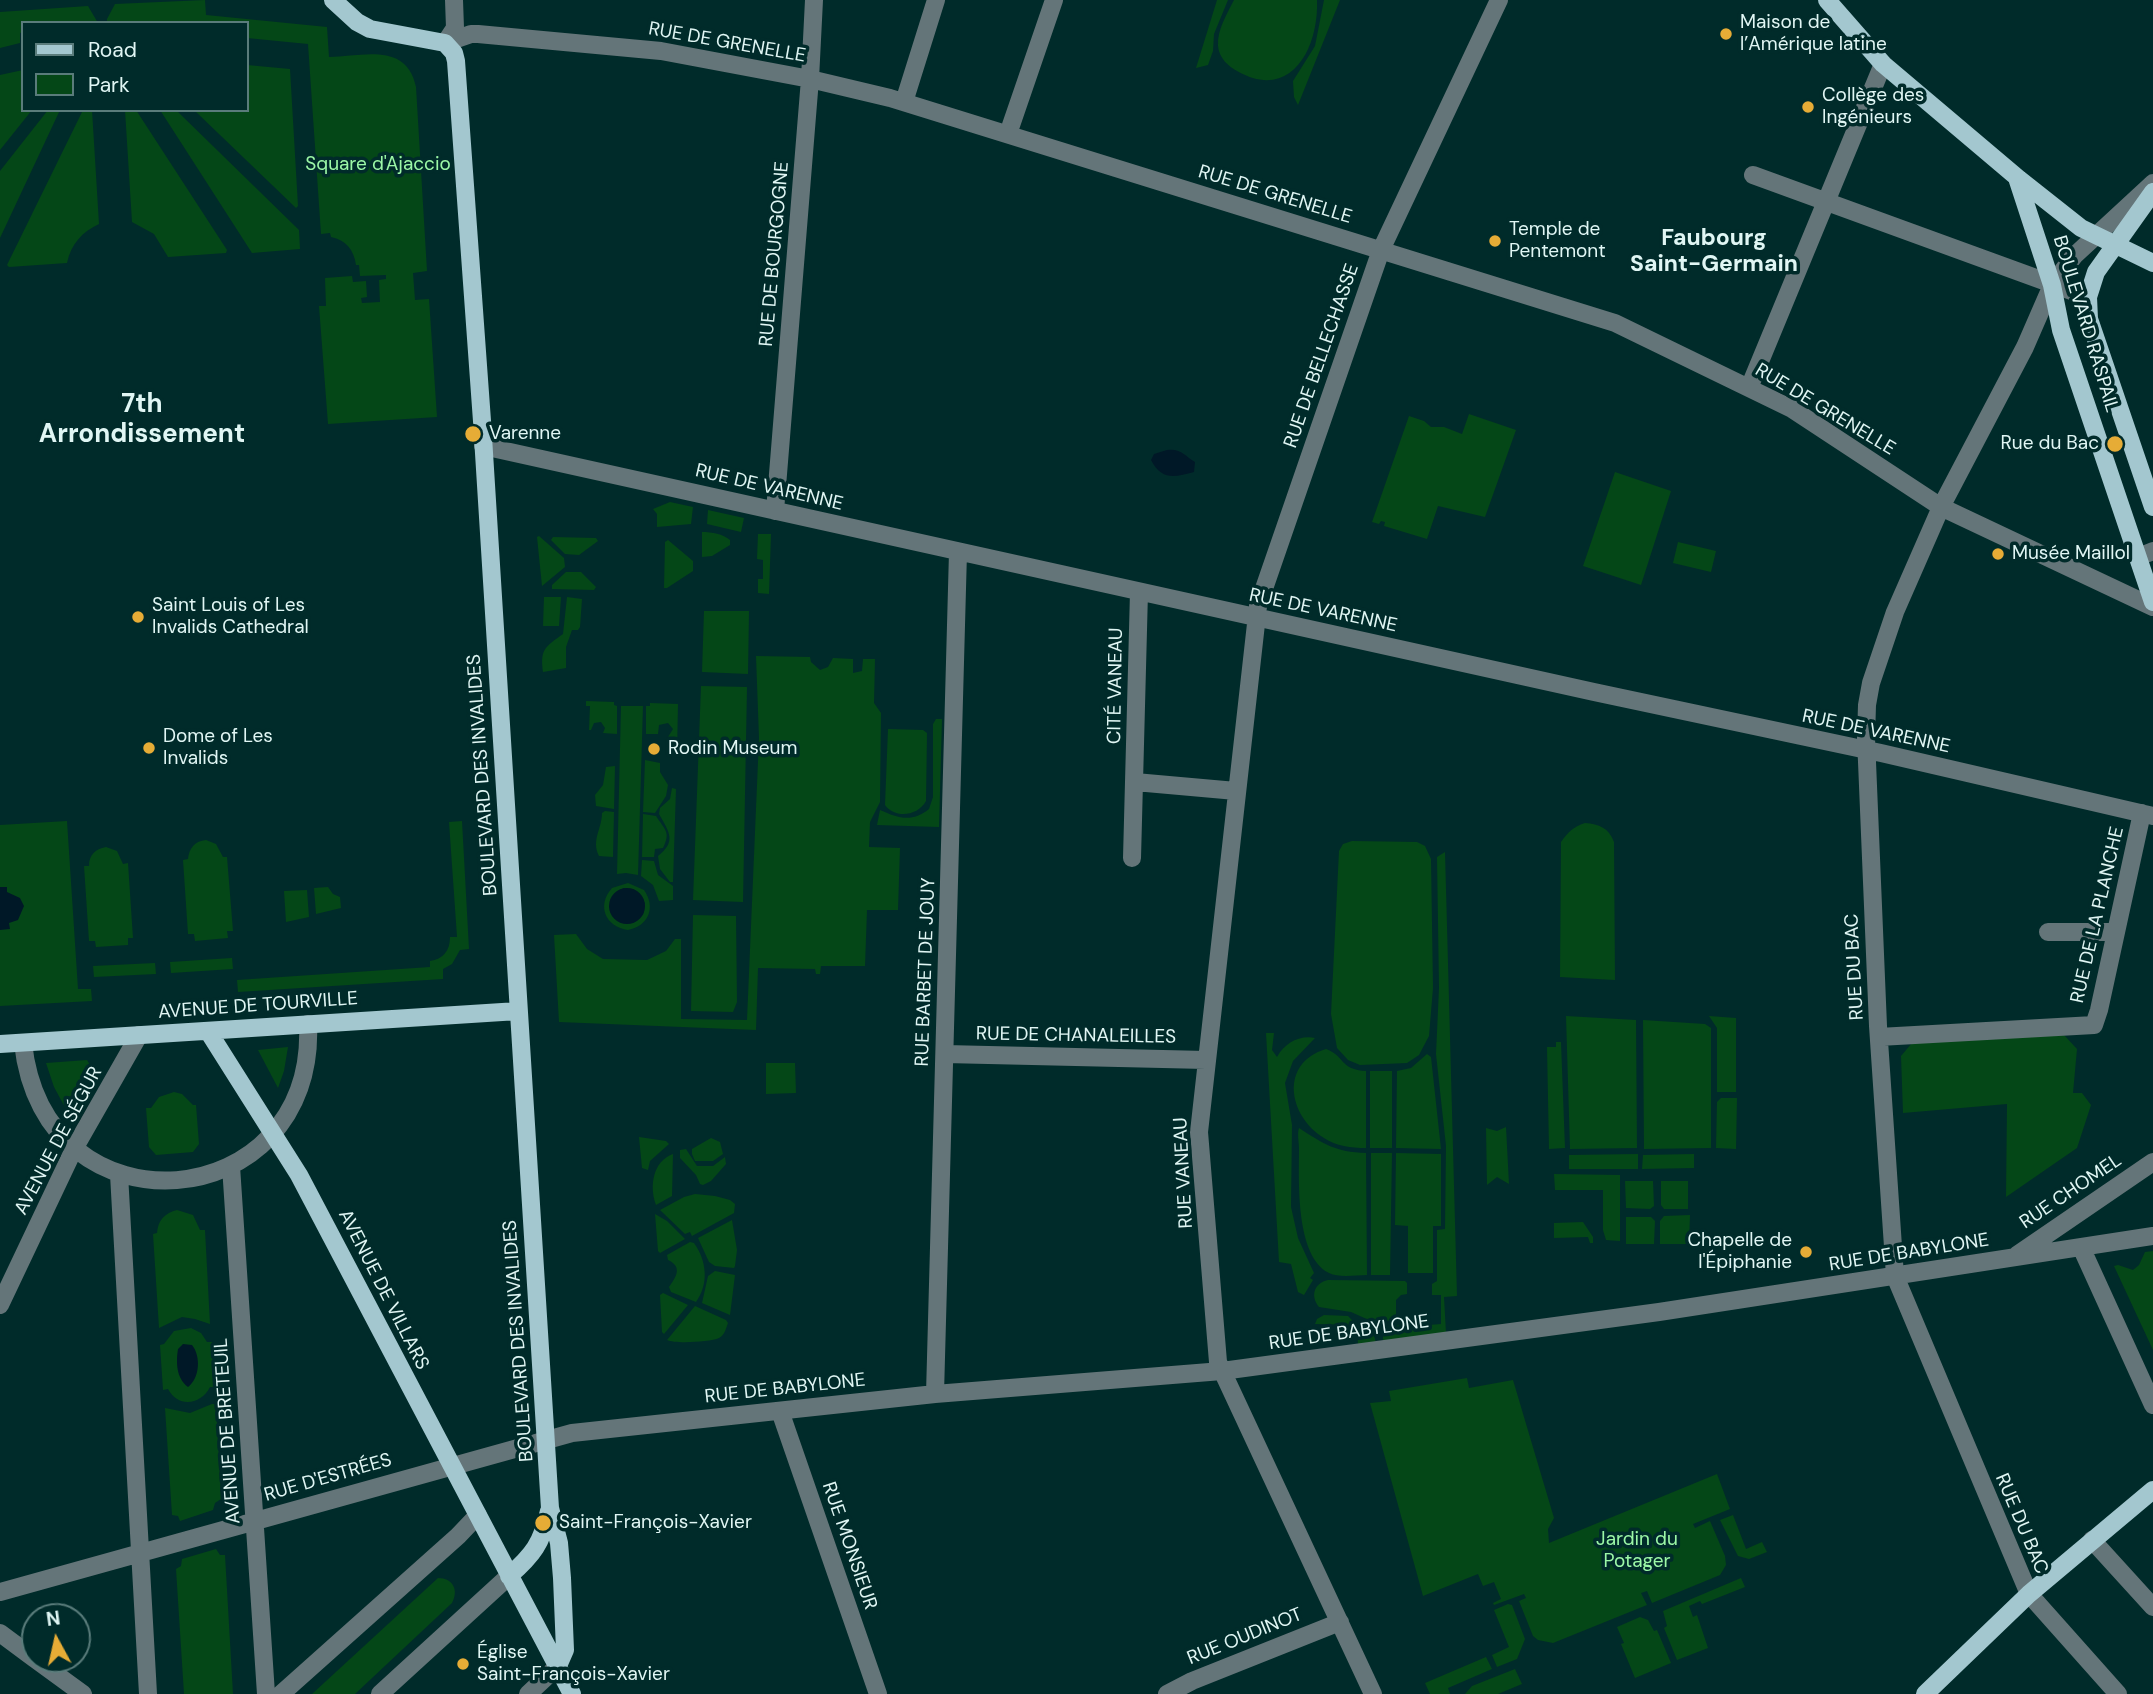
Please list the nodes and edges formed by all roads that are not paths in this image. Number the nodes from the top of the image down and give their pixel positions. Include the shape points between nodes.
1 (454, 0) edge
2 (814, 0) edge
3 (936, 0) edge
4 (1054, 0) edge
5 (1499, 0) edge
6 (1828, 0) edge
7 (341, 3) edge
8 (445, 43) junction
9 (1883, 64) junction
10 (810, 79) junction
11 (904, 102) junction
12 (1008, 134) junction
13 (1753, 175) dead end
14 (2017, 178) junction
15 (2153, 183) edge
16 (2153, 192) edge
17 (1826, 202) junction
18 (2097, 236) junction
19 (2116, 245) junction
20 (1381, 250) junction
21 (2153, 263) edge
22 (2052, 285) junction
23 (2088, 298) junction
24 (1749, 388) junction
25 (483, 446) junction
26 (2153, 506) edge
27 (1941, 507) junction
28 (775, 511) junction
29 (958, 552) junction
30 (2146, 554) edge
31 (1139, 592) junction
32 (2153, 602) edge
33 (2153, 607) edge
34 (1255, 618) junction
35 (1866, 751) junction
36 (1135, 782) junction
37 (1236, 791) junction
38 (2148, 815) edge
39 (1132, 858) dead end
40 (2048, 932) dead end
41 (2116, 932) junction
42 (519, 1011) junction
43 (308, 1024) junction
44 (208, 1031) junction
45 (139, 1035) junction
46 (1880, 1037) junction
47 (23, 1043) junction
48 (0, 1044) edge
49 (945, 1055) junction
50 (1206, 1060) junction
51 (272, 1133) junction
52 (74, 1149) junction
53 (2153, 1162) edge
54 (231, 1166) junction
55 (119, 1174) junction
56 (2153, 1236) edge
57 (2081, 1247) junction
58 (2012, 1258) junction
59 (1895, 1276) junction
60 (0, 1305) edge
61 (1222, 1371) junction
62 (935, 1394) junction
63 (2153, 1405) edge
64 (780, 1411) junction
65 (546, 1439) junction
66 (451, 1466) junction
67 (2153, 1490) edge
68 (550, 1508) junction
69 (478, 1516) junction
70 (256, 1520) junction
71 (2092, 1540) junction
72 (140, 1553) junction
73 (509, 1576) junction
74 (0, 1592) edge
75 (2029, 1594) junction
76 (2153, 1607) edge
77 (1340, 1622) junction
78 (0, 1633) edge
79 (21, 1649) edge
80 (558, 1666) junction
81 (54, 1673) edge
82 (1195, 1687) edge
83 (82, 1694) edge
84 (148, 1694) edge
85 (266, 1694) edge
86 (281, 1694) edge
87 (380, 1694) edge
88 (528, 1694) edge
89 (572, 1694) edge
90 (878, 1694) edge
91 (1167, 1694) edge
92 (1373, 1694) edge
93 (1926, 1694) edge
94 (2118, 1694) edge

1 - 8 street via 455,28
2 - 10 street, RUE DE BOURGOGNE
3 - 11 street
4 - 12 street
5 - 20 street, RUE DE BELLECHASSE
6 - 9 main road
7 - 8 main road, RUE DE GRENELLE via 370,29
8 - 10 street, RUE DE GRENELLE via 478,34 661,51
8 - 25 main road, BOULEVARD DES INVALIDES via 456,61
9 - 14 main road
9 - 17 street
10 - 11 street, RUE DE GRENELLE
10 - 28 street, RUE DE BOURGOGNE
11 - 12 street, RUE DE GRENELLE
12 - 20 street, RUE DE GRENELLE
13 - 17 street
14 - 18 main road
14 - 22 main road, BOULEVARD RASPAIL
15 - 18 street, RUE DU BAC
16 - 19 main road
17 - 22 street
17 - 24 street
18 - 19 main road
18 - 22 street, RUE DU BAC
19 - 21 main road
19 - 23 main road, BOULEVARD RASPAIL via 2096,272
20 - 24 street, RUE DE GRENELLE via 1615,323
20 - 34 street, RUE DE BELLECHASSE
22 - 23 street
22 - 27 street, RUE DU BAC via 2025,347
22 - 30 main road, BOULEVARD RASPAIL via 2061,330
23 - 26 main road, BOULEVARD RASPAIL via 2089,319
24 - 27 street, RUE DE GRENELLE
25 - 28 street, RUE DE VARENNE
25 - 42 main road, BOULEVARD DES INVALIDES
27 - 33 street, RUE DE GRENELLE
27 - 35 street, RUE DU BAC via 1895,612 1871,683
28 - 29 street, RUE DE VARENNE
29 - 31 street, RUE DE VARENNE
29 - 49 street, RUE BARBET DE JOUY
30 - 32 main road, BOULEVARD RASPAIL
31 - 34 street, RUE DE VARENNE
31 - 36 street, CITÉ VANEAU
34 - 35 street, RUE DE VARENNE
34 - 37 street, RUE VANEAU
35 - 38 street, RUE DE VARENNE
35 - 46 street, RUE DU BAC
36 - 37 street
36 - 39 street, CITÉ VANEAU
37 - 50 street, RUE VANEAU
38 - 41 street, RUE DE LA PLANCHE
40 - 41 street
41 - 46 street, RUE DE LA PLANCHE via 2094,1024
42 - 43 main road, AVENUE DE TOURVILLE
42 - 65 main road, BOULEVARD DES INVALIDES
43 - 44 main road, AVENUE DE TOURVILLE
43 - 51 street via 303,1077 288,1113
44 - 45 main road, AVENUE DE TOURVILLE
44 - 51 main road, AVENUE DE VILLARS
45 - 47 main road, AVENUE DE TOURVILLE
45 - 52 street, AVENUE DE SÉGUR
46 - 59 street, RUE DU BAC
47 - 48 main road, AVENUE DE TOURVILLE
47 - 52 street via 38,1103
49 - 50 street, RUE DE CHANALEILLES
49 - 62 street, RUE BARBET DE JOUY
50 - 61 street, RUE VANEAU via 1199,1132
51 - 54 street
51 - 66 main road, AVENUE DE VILLARS via 299,1175
52 - 55 street
52 - 60 street, AVENUE DE SÉGUR
53 - 58 street, RUE CHOMEL
54 - 55 street via 204,1177 175,1181
54 - 70 street, AVENUE DE BRETEUIL
55 - 72 street
56 - 57 street, RUE DE BABYLONE
57 - 58 street, RUE DE BABYLONE
57 - 63 street
58 - 59 street, RUE DE BABYLONE
59 - 61 street, RUE DE BABYLONE
59 - 75 street, RUE DU BAC
61 - 62 street, RUE DE BABYLONE
61 - 77 street, RUE VANEAU
62 - 64 street, RUE DE BABYLONE
64 - 65 street, RUE DE BABYLONE
64 - 90 street, RUE MONSIEUR
65 - 66 street, RUE D'ESTRÉES
65 - 68 main road, BOULEVARD DES INVALIDES
66 - 69 main road, AVENUE DE VILLARS
66 - 70 street, RUE D'ESTRÉES
67 - 71 main road
68 - 73 main road, BOULEVARD DES INVALIDES via 537,1546
68 - 80 main road, BOULEVARD DES INVALIDES via 562,1578 565,1650
69 - 73 main road, AVENUE DE VILLARS
69 - 86 street
70 - 72 street, RUE D'ESTRÉES
70 - 85 street, AVENUE DE BRETEUIL
71 - 75 main road
71 - 76 street
72 - 74 street, RUE D'ESTRÉES
72 - 84 street
73 - 80 main road
73 - 87 street
75 - 93 main road
75 - 94 street, RUE DU BAC
77 - 82 street, RUE OUDINOT
77 - 92 street, RUE VANEAU
78 - 79 street
80 - 88 street
80 - 89 main road
81 - 83 street
82 - 91 street, RUE OUDINOT

